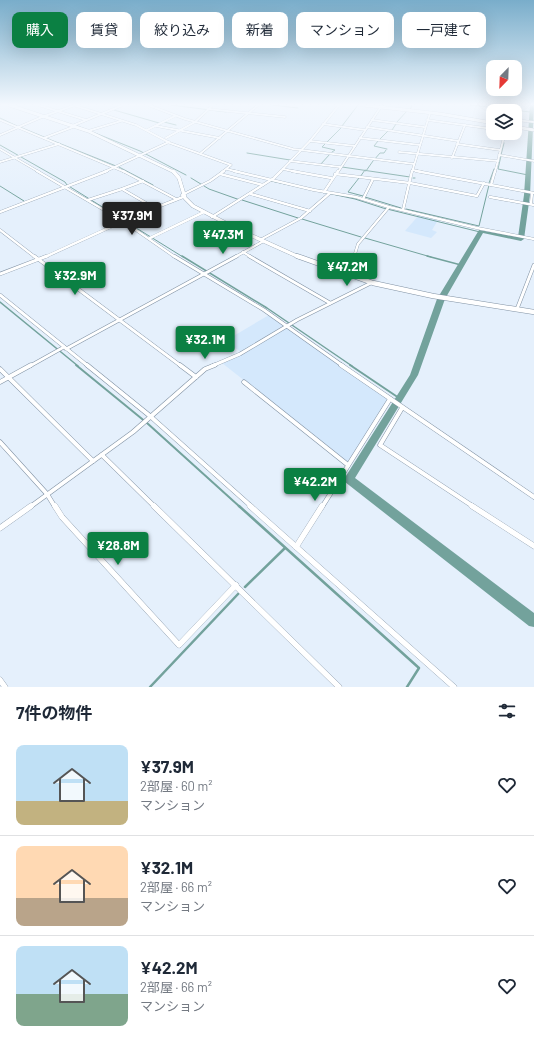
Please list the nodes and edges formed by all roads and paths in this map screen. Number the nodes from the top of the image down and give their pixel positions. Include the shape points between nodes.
1 (104, 137) edge
2 (214, 137) edge
3 (246, 137) edge
4 (313, 137) edge
5 (422, 137) edge
6 (433, 137) edge
7 (460, 137) edge
8 (44, 138) edge
9 (166, 138) edge
10 (220, 138) joint
11 (360, 138) joint
12 (503, 140) edge
13 (310, 141) junction
14 (169, 142) junction
15 (458, 142) junction
16 (59, 144) junction
17 (420, 145) junction
18 (355, 146) junction
19 (0, 149) edge
20 (302, 149) junction
21 (500, 150) junction
22 (399, 152) dead end
23 (201, 153) junction
24 (143, 154) junction
25 (417, 154) junction
26 (499, 155) junction
27 (349, 156) junction
28 (15, 158) junction
29 (452, 158) junction
30 (290, 161) junction
31 (532, 161) edge
32 (0, 162) edge
33 (498, 162) junction
34 (414, 164) junction
35 (116, 167) junction
36 (340, 167) junction
37 (227, 169) junction
38 (282, 169) junction
39 (414, 170) junction
40 (220, 174) junction
41 (335, 174) junction
42 (332, 178) junction
43 (373, 179) junction
44 (271, 180) junction
45 (143, 181) junction
46 (410, 183) junction
47 (484, 183) junction
48 (263, 185) junction
49 (491, 185) junction
50 (67, 186) junction
51 (122, 189) junction
52 (324, 192) junction
53 (532, 193) edge
54 (251, 194) junction
55 (329, 194) junction
56 (183, 196) junction
57 (490, 197) dead end
58 (176, 199) junction
59 (363, 199) junction
60 (90, 200) junction
61 (531, 204) edge
62 (153, 207) junction
63 (388, 208) junction
64 (403, 210) junction
65 (310, 211) junction
66 (0, 212) edge
67 (204, 212) junction
68 (212, 217) junction
69 (125, 220) junction
70 (0, 230) edge
71 (150, 238) junction
72 (534, 239) edge
73 (261, 241) junction
74 (243, 252) junction
75 (40, 259) junction
76 (534, 265) edge
77 (344, 273) junction
78 (0, 274) edge
79 (205, 274) junction
80 (371, 283) junction
81 (0, 295) edge
82 (330, 303) junction
83 (517, 309) junction
84 (534, 312) edge
85 (120, 320) junction
86 (287, 325) junction
87 (64, 348) junction
88 (0, 369) edge
89 (9, 377) junction
90 (196, 377) junction
91 (0, 382) edge
92 (244, 382) dead end
93 (390, 399) junction
94 (402, 408) junction
95 (148, 418) junction
96 (0, 442) edge
97 (102, 455) junction
98 (93, 461) junction
99 (348, 464) junction
100 (47, 494) junction
101 (534, 497) edge
102 (0, 528) edge
103 (534, 546) edge
104 (296, 547) junction
105 (236, 585) junction
106 (0, 680) edge
107 (5, 687) edge
108 (339, 687) edge
109 (454, 687) edge

1 - 24 street
2 - 10 street
3 - 20 street
4 - 13 street
5 - 17 street
6 - 15 street
7 - 15 street
8 - 16 street
9 - 14 street
10 - 23 street
11 - 17 street
11 - 18 street
12 - 21 street
13 - 18 street
13 - 20 street
14 - 23 street
14 - 24 street
15 - 21 street
15 - 29 street
16 - 28 street
16 - 35 street
17 - 25 street
18 - 27 street
19 - 28 street
20 - 27 street
20 - 30 street
21 - 26 street
22 - 25 street
23 - 37 street via 231,165
24 - 35 street
24 - 56 street via 178,174
25 - 29 street
25 - 34 street
26 - 31 street
26 - 33 street
27 - 34 street
27 - 36 street
28 - 32 street
28 - 50 street
29 - 33 street
30 - 36 street
30 - 38 street
33 - 49 street
34 - 39 street
35 - 45 street
35 - 50 street
36 - 41 street
37 - 40 street
37 - 44 street
38 - 42 street
38 - 44 street
39 - 46 street
39 - 47 street
40 - 48 street
40 - 56 street
41 - 42 street
41 - 43 street
42 - 52 street
43 - 46 street
43 - 59 street
44 - 48 street
44 - 52 street
45 - 51 street
45 - 58 street
46 - 47 street via 478,196
46 - 64 street
47 - 49 street
48 - 54 street
49 - 53 street
50 - 60 street
50 - 66 street
51 - 60 street
51 - 62 street
52 - 55 street
53 - 61 street
54 - 65 street
54 - 68 street
55 - 59 street
55 - 65 street
56 - 58 street
56 - 67 street via 190,205
57 - 61 street
58 - 62 street
59 - 63 street
60 - 69 street
62 - 69 street
63 - 64 street
63 - 77 street via 358,244 353,260
64 - 72 street
65 - 73 street
67 - 68 street
67 - 71 street
68 - 73 street
69 - 71 street
69 - 75 street
70 - 75 street
71 - 79 street via 183,262
73 - 74 street
73 - 77 street
74 - 79 street
74 - 82 street
75 - 78 street
75 - 85 street
76 - 83 street
77 - 80 street
79 - 85 street
79 - 86 street
80 - 82 street
80 - 83 street
81 - 87 street
82 - 86 street
83 - 84 street
85 - 87 street
85 - 90 street
86 - 90 street via 240,354 212,365
86 - 93 street
87 - 89 street
87 - 95 street
88 - 89 street
89 - 91 street
89 - 98 street
90 - 95 street
92 - 99 street
93 - 94 street
93 - 99 street
94 - 101 street
94 - 103 street via 380,445
95 - 97 street
95 - 104 street
96 - 100 street
97 - 98 street
97 - 105 street via 140,495
98 - 100 street
99 - 104 street
100 - 102 street
100 - 105 street via 62,518 179,645
104 - 109 street
105 - 108 street
106 - 107 street

